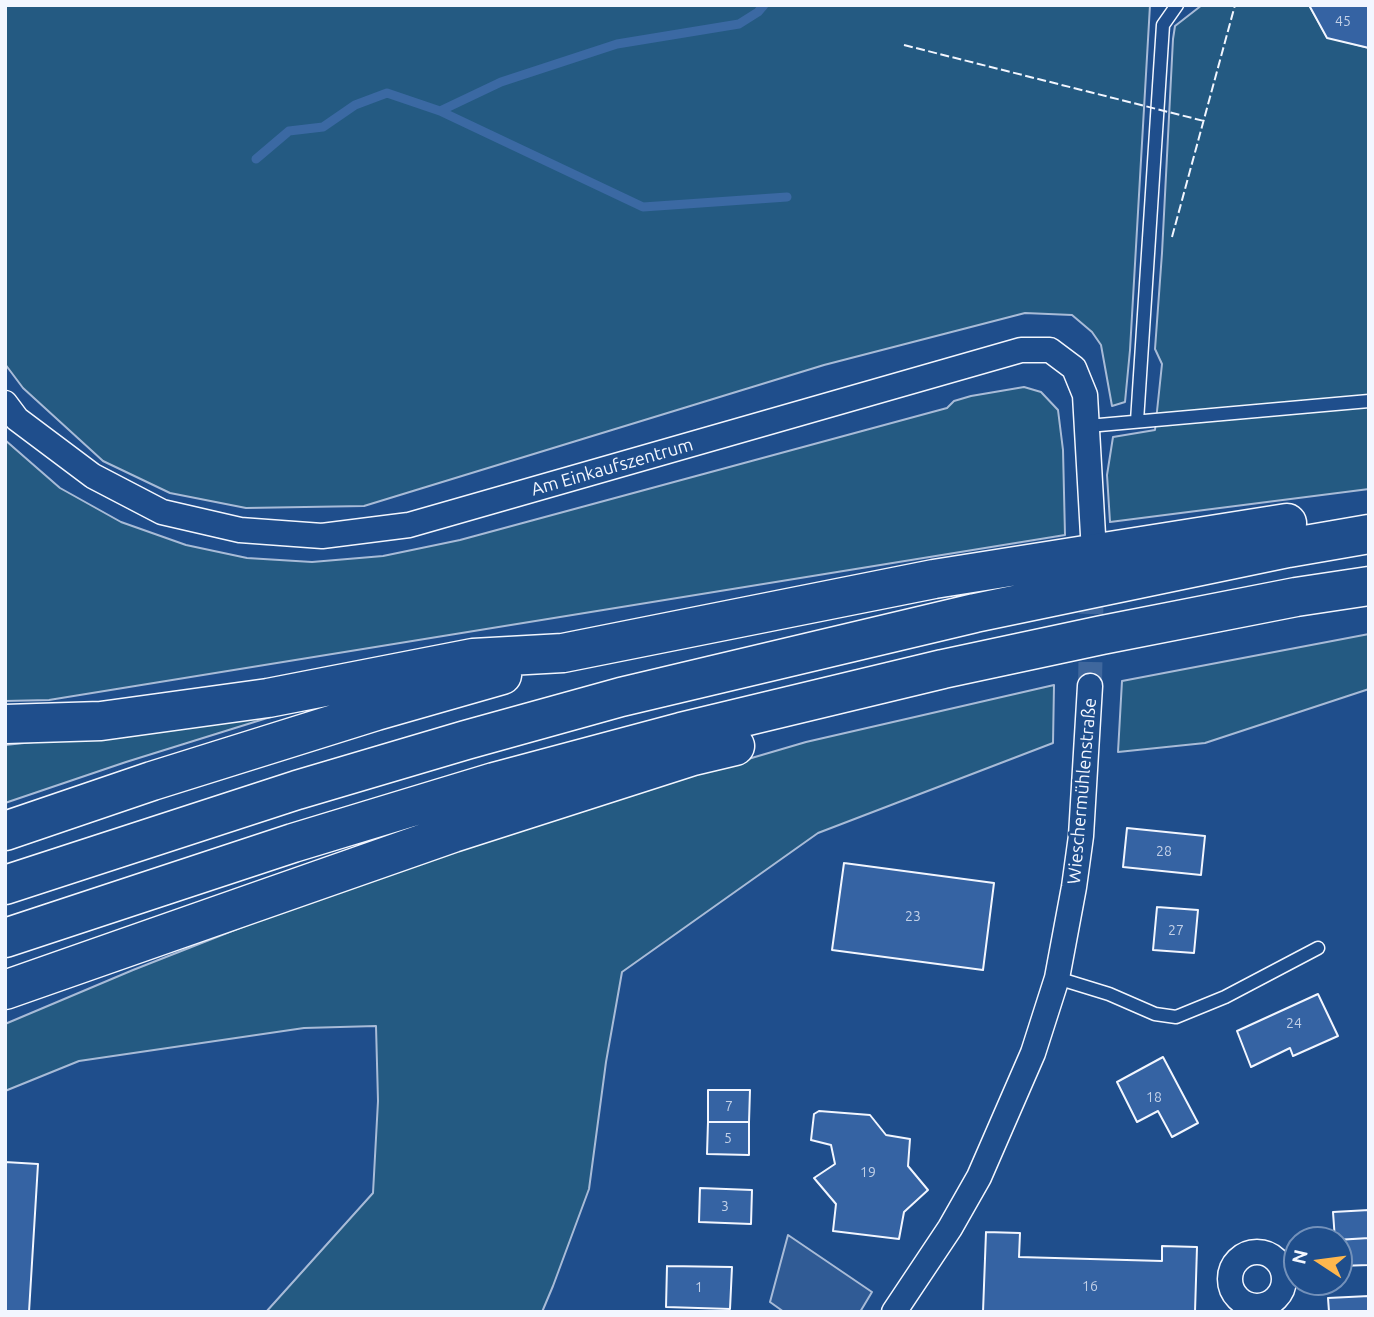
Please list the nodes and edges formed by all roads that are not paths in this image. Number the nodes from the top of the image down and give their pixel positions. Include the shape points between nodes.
1 (1177, 5) edge
2 (1369, 401) edge
3 (5, 403) edge
4 (1137, 421) junction
5 (1087, 426) junction
6 (1369, 510) edge
7 (1369, 534) edge
8 (1093, 535) dead end
9 (1369, 586) edge
10 (1218, 613) junction
11 (563, 653) junction
12 (1090, 686) tunnel mouth
13 (5, 724) edge
14 (5, 831) edge
15 (5, 885) edge
16 (5, 938) edge
17 (1318, 948) dead end
18 (1057, 978) junction
19 (5, 990) edge
20 (894, 1312) edge

1 - 4 lane via 1163,25
2 - 4 lane
3 - 5 street, Am Einkaufszentrum via 17,419 93,476 162,512 240,530 322,536 409,525 1021,350 1050,349 1074,368 1085,395
4 - 5 lane
5 - 8 street, Am Einkaufszentrum
6 - 11 highway via 934,579
7 - 15 highway via 975,612 621,697 297,790
9 - 10 highway
10 - 16 highway via 956,666 494,782
10 - 19 highway via 1116,659 951,693 693,756 453,833
11 - 13 highway via 473,659 268,698 101,721
11 - 14 highway
12 - 18 street, Wieschermühlenstraße via 1081,836
17 - 18 lane via 1176,1017 1155,1014
18 - 20 street, Wieschermühlenstraße via 1033,1053 979,1177

